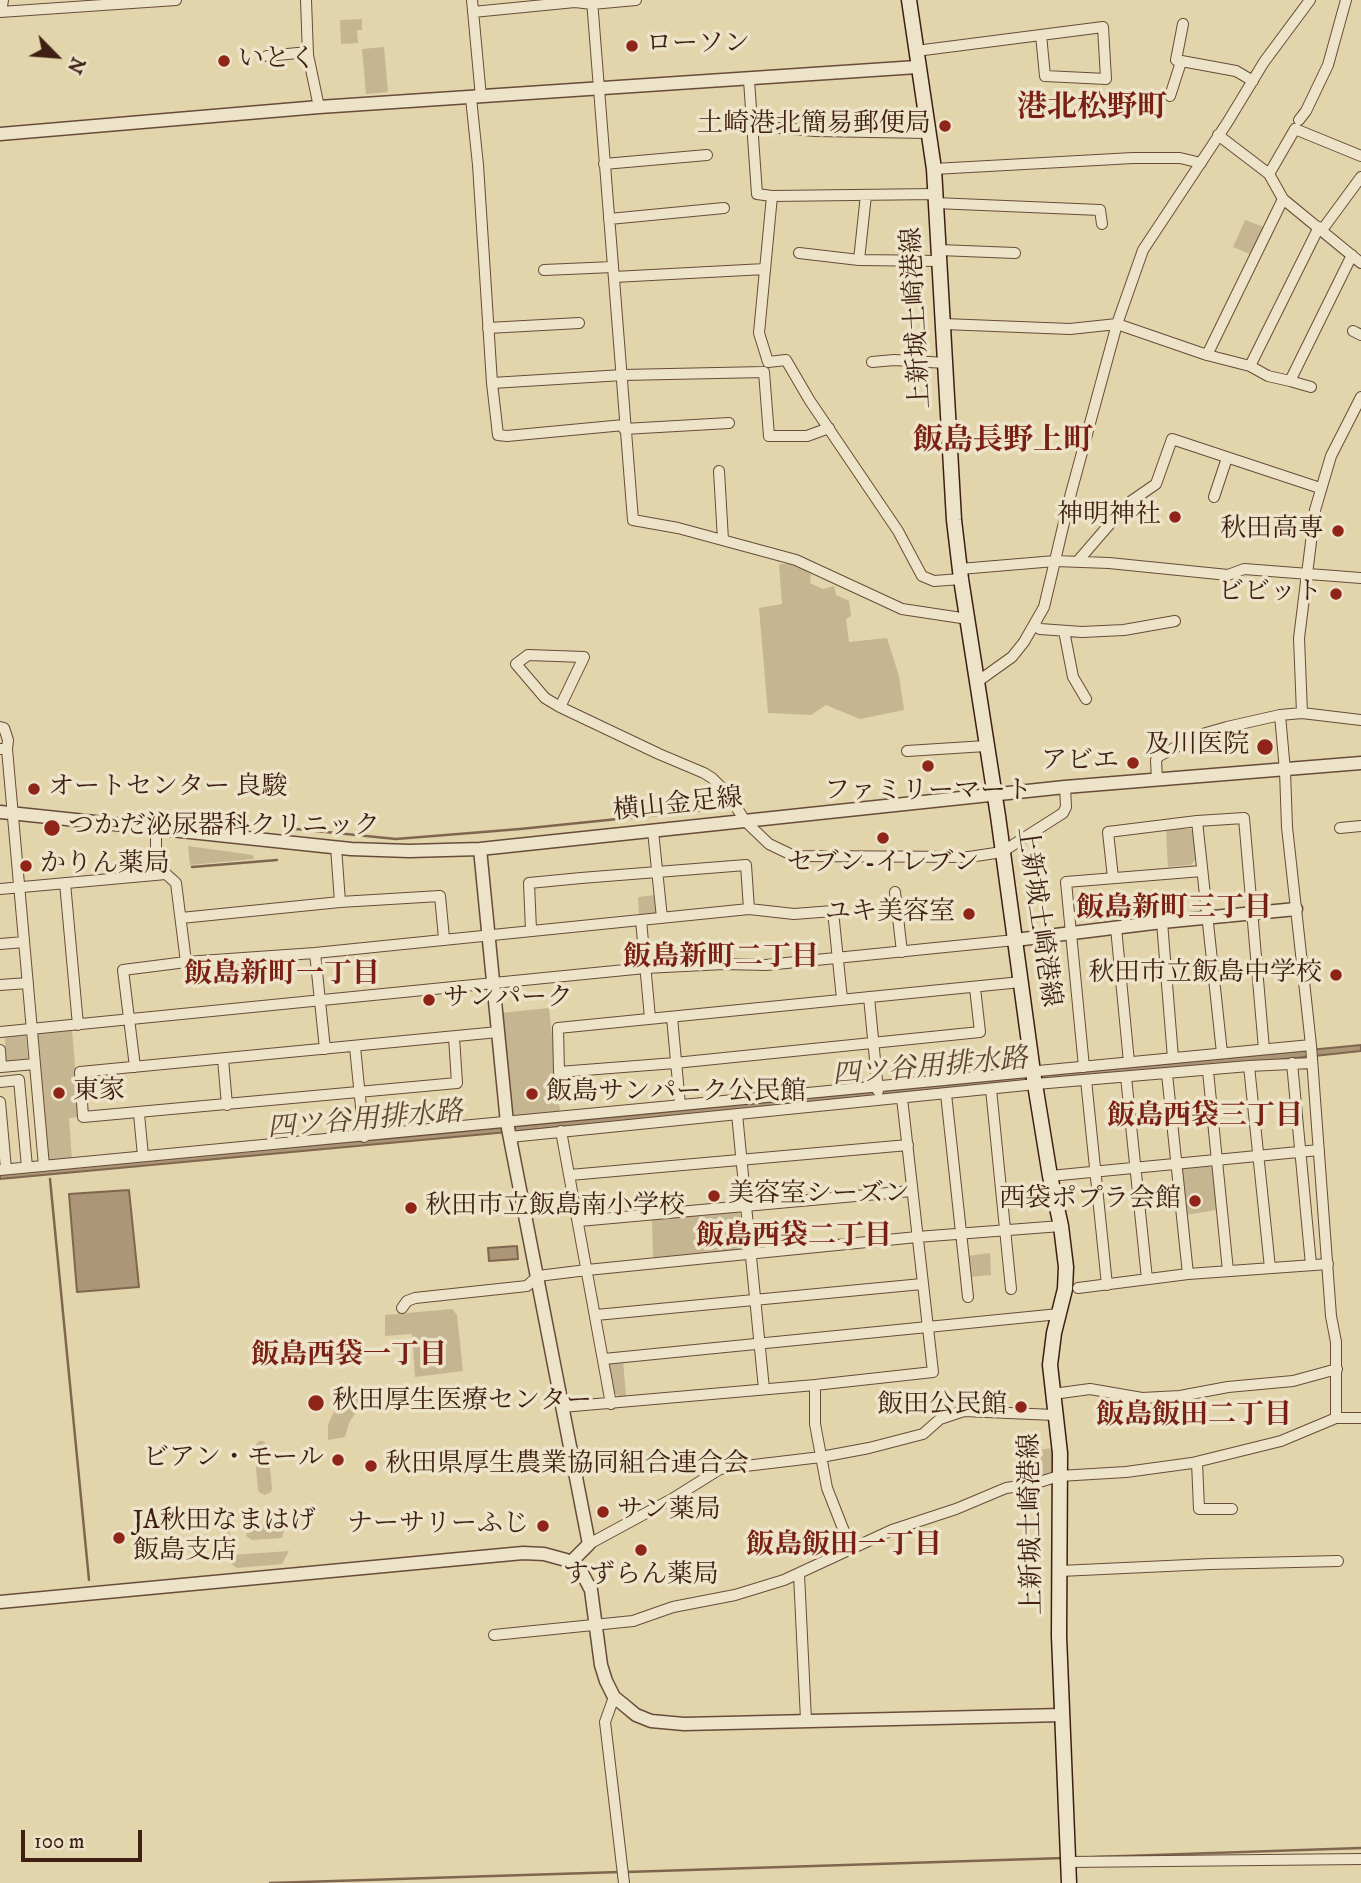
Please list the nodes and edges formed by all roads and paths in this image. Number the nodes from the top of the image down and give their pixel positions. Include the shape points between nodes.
1 (3, 0) edge
2 (170, 0) edge
3 (306, 0) edge
4 (472, 0) edge
5 (636, 0) edge
6 (909, 0) edge
7 (1310, 0) edge
8 (1346, 0) edge
9 (124, 2) edge
10 (592, 2) edge
11 (79, 3) edge
12 (1, 12) edge
13 (473, 12) junction
14 (1183, 24) dead end
15 (1041, 35) junction
16 (916, 51) junction
17 (307, 52) junction
18 (267, 56) dead end
19 (1181, 62) junction
20 (917, 67) junction
21 (749, 80) junction
22 (1253, 81) junction
23 (598, 87) junction
24 (1170, 96) dead end
25 (476, 98) junction
26 (319, 107) junction
27 (1299, 120) dead end
28 (780, 128) dead end
29 (928, 133) junction
30 (0, 134) edge
31 (1218, 135) junction
32 (707, 155) dead end
33 (1361, 156) edge
34 (1201, 163) junction
35 (604, 164) junction
36 (934, 169) junction
37 (1269, 174) junction
38 (1361, 177) edge
39 (866, 195) junction
40 (772, 196) junction
41 (935, 198) junction
42 (1283, 199) junction
43 (724, 208) dead end
44 (609, 219) junction
45 (1101, 224) dead end
46 (1321, 228) junction
47 (799, 253) dead end
48 (1015, 253) dead end
49 (1352, 255) junction
50 (939, 256) junction
51 (859, 260) junction
52 (1361, 263) edge
53 (765, 269) junction
54 (544, 270) dead end
55 (613, 272) junction
56 (579, 323) dead end
57 (944, 324) junction
58 (1116, 324) junction
59 (488, 328) junction
60 (1207, 355) junction
61 (872, 362) dead end
62 (946, 363) junction
63 (1250, 366) junction
64 (623, 375) junction
65 (1290, 381) junction
66 (492, 383) junction
67 (1311, 387) dead end
68 (1361, 397) edge
69 (729, 423) dead end
70 (624, 427) junction
71 (829, 428) junction
72 (1227, 458) junction
73 (719, 471) dead end
74 (1320, 488) junction
75 (1214, 497) dead end
76 (723, 540) junction
77 (1055, 562) junction
78 (1077, 562) junction
79 (1306, 573) junction
80 (960, 574) junction
81 (1361, 578) edge
82 (968, 619) junction
83 (1175, 621) dead end
84 (1034, 625) junction
85 (1064, 631) junction
86 (977, 682) junction
87 (1086, 699) dead end
88 (561, 707) junction
89 (1302, 713) junction
90 (1280, 715) junction
91 (1361, 720) edge
92 (0, 727) edge
93 (986, 746) junction
94 (4, 749) edge
95 (907, 751) dead end
96 (1361, 763) edge
97 (1285, 771) junction
98 (1157, 780) junction
99 (1065, 787) junction
100 (994, 796) junction
101 (6, 812) edge
102 (745, 821) junction
103 (1197, 821) junction
104 (1361, 826) edge
105 (1340, 828) dead end
106 (156, 829) junction
107 (653, 831) junction
108 (336, 847) junction
109 (480, 849) junction
110 (1002, 852) junction
111 (1202, 871) junction
112 (657, 872) junction
113 (156, 873) junction
114 (1113, 878) junction
115 (65, 883) junction
116 (20, 887) junction
117 (0, 889) edge
118 (895, 892) dead end
119 (340, 902) junction
120 (750, 909) junction
121 (1296, 909) junction
122 (1252, 914) junction
123 (181, 918) junction
124 (662, 918) junction
125 (1208, 918) junction
126 (641, 920) junction
127 (1162, 922) junction
128 (1116, 928) junction
129 (531, 930) junction
130 (488, 934) junction
131 (1070, 934) junction
132 (444, 938) junction
133 (1015, 940) junction
134 (24, 942) junction
135 (0, 944) edge
136 (902, 952) junction
137 (315, 953) junction
138 (839, 958) junction
139 (186, 962) junction
140 (645, 968) junction
141 (1021, 982) junction
142 (28, 983) junction
143 (0, 985) edge
144 (493, 985) junction
145 (975, 988) junction
146 (869, 997) junction
147 (842, 999) junction
148 (321, 1000) junction
149 (672, 1017) junction
150 (649, 1018) junction
151 (130, 1019) junction
152 (78, 1025) junction
153 (32, 1029) junction
154 (0, 1032) edge
155 (498, 1032) junction
156 (454, 1037) junction
157 (874, 1043) junction
158 (355, 1047) junction
159 (325, 1049) junction
160 (1264, 1049) junction
161 (0, 1050) edge
162 (1222, 1053) junction
163 (1311, 1054) junction
164 (1173, 1058) junction
165 (223, 1059) junction
166 (1129, 1062) junction
167 (35, 1063) junction
168 (675, 1063) junction
169 (1292, 1063) junction
170 (1248, 1066) junction
171 (135, 1067) junction
172 (1084, 1067) junction
173 (1208, 1070) junction
174 (1167, 1074) junction
175 (1126, 1077) junction
176 (1034, 1078) junction
177 (1086, 1080) junction
178 (0, 1082) edge
179 (991, 1089) junction
180 (359, 1092) junction
181 (878, 1092) junction
182 (946, 1094) junction
183 (902, 1098) junction
184 (0, 1102) edge
185 (227, 1105) junction
186 (680, 1105) junction
187 (39, 1114) junction
188 (139, 1114) junction
189 (737, 1114) junction
190 (23, 1116) junction
191 (508, 1130) junction
192 (561, 1131) junction
193 (364, 1137) junction
194 (908, 1146) junction
195 (1319, 1150) junction
196 (1300, 1153) junction
197 (143, 1156) junction
198 (1258, 1156) junction
199 (1218, 1160) junction
200 (743, 1161) junction
201 (1175, 1164) junction
202 (44, 1166) junction
203 (27, 1167) junction
204 (1137, 1168) junction
205 (3, 1170) edge
206 (1096, 1171) junction
207 (570, 1175) junction
208 (1050, 1176) junction
209 (911, 1191) junction
210 (746, 1206) junction
211 (579, 1221) junction
212 (1061, 1226) junction
213 (1006, 1230) junction
214 (963, 1234) junction
215 (917, 1237) junction
216 (751, 1254) junction
217 (1328, 1264) junction
218 (1311, 1265) junction
219 (1270, 1268) junction
220 (587, 1270) junction
221 (1228, 1271) junction
222 (1188, 1274) junction
223 (538, 1276) junction
224 (1147, 1279) junction
225 (922, 1284) junction
226 (1107, 1284) junction
227 (1078, 1288) dead end
228 (1012, 1289) dead end
229 (968, 1297) dead end
230 (755, 1300) junction
231 (401, 1308) dead end
232 (1059, 1314) junction
233 (596, 1315) junction
234 (926, 1327) junction
235 (759, 1344) junction
236 (604, 1359) junction
237 (1337, 1369) junction
238 (815, 1385) junction
239 (764, 1388) junction
240 (1053, 1394) junction
241 (611, 1404) junction
242 (562, 1407) junction
243 (1054, 1415) junction
244 (1361, 1418) edge
245 (1336, 1419) junction
246 (821, 1457) junction
247 (1197, 1462) junction
248 (1059, 1475) junction
249 (1232, 1509) dead end
250 (589, 1544) junction
251 (850, 1549) junction
252 (1338, 1561) dead end
253 (570, 1563) junction
254 (1060, 1572) junction
255 (799, 1574) junction
256 (0, 1602) edge
257 (598, 1626) junction
258 (494, 1635) dead end
259 (614, 1697) junction
260 (1062, 1714) junction
261 (806, 1720) junction
262 (1068, 1859) junction
263 (1361, 1859) edge
264 (623, 1876) edge
265 (1069, 1883) edge

1 - 12 street
2 - 9 street
3 - 17 street
4 - 13 street
5 - 10 street
6 - 16 main road, 上新城土崎港線
7 - 22 street
8 - 27 street via 1328,65
9 - 11 street
10 - 13 street
10 - 23 street
11 - 12 street
13 - 25 street
14 - 19 street via 1176,60
15 - 15 street via 1103,27 1106,79 1045,76
15 - 16 street
16 - 20 main road, 上新城土崎港線
17 - 18 street
17 - 26 street
19 - 22 street via 1236,71
19 - 24 street
20 - 21 street
20 - 29 main road, 上新城土崎港線
21 - 23 street
21 - 40 street via 757,194
22 - 31 street
23 - 25 street
23 - 35 street
25 - 26 street
25 - 59 street
26 - 30 street
28 - 29 street
29 - 36 main road, 上新城土崎港線
31 - 34 street
31 - 37 street
32 - 35 street
33 - 37 street via 1296,129
34 - 36 street via 1133,158
34 - 58 street via 1143,250
35 - 44 street
36 - 41 main road, 上新城土崎港線
37 - 42 street
38 - 46 street
39 - 40 street
39 - 41 street
39 - 51 street
40 - 53 street
41 - 45 street via 1100,209
41 - 50 main road, 上新城土崎港線
42 - 46 street
42 - 60 street
43 - 44 street
44 - 55 street
46 - 49 street
46 - 63 street
47 - 51 street
48 - 50 street
49 - 52 street
49 - 65 street
50 - 51 street
50 - 57 main road, 上新城土崎港線
53 - 55 street
53 - 71 street via 759,333 768,362 786,360
54 - 55 street
55 - 64 street
56 - 59 street
57 - 58 street via 1070,329
57 - 62 main road, 上新城土崎港線
58 - 60 street
58 - 77 street
59 - 66 street
60 - 63 street
61 - 62 street
62 - 80 main road, 上新城土崎港線
63 - 65 street
64 - 66 street
64 - 70 street
64 - 71 street via 764,372 769,436 807,436
65 - 67 street
66 - 70 street via 498,435
68 - 74 street
69 - 70 street
70 - 76 street via 633,520
71 - 80 street via 898,531 922,576 934,581
72 - 74 street
72 - 75 street
72 - 78 street via 1172,439 1156,484 1127,504
73 - 76 street
74 - 79 street
76 - 82 street via 796,560 902,608
77 - 78 street
77 - 80 street
77 - 84 street via 1050,589
78 - 79 street via 1228,575 1244,569
79 - 81 street
79 - 89 street via 1299,638
80 - 82 main road, 上新城土崎港線
82 - 86 main road, 上新城土崎港線
83 - 85 street via 1124,630
84 - 85 street
84 - 86 street via 1012,657
85 - 87 street via 1073,677
86 - 93 main road, 上新城土崎港線
88 - 88 street via 545,698 516,664 528,655 584,656
88 - 102 street via 704,773 727,794
89 - 90 street
89 - 91 street
90 - 97 street
90 - 98 street via 1199,736 1159,756
92 - 94 street via 8,740
93 - 95 street
93 - 100 main road, 上新城土崎港線
94 - 101 street
96 - 97 street, 横山金足線
97 - 98 street, 横山金足線
97 - 121 street
98 - 99 street, 横山金足線
99 - 100 street, 横山金足線
99 - 110 street via 1063,813
100 - 102 street, 横山金足線
100 - 110 main road, 上新城土崎港線
101 - 106 street, 横山金足線
101 - 116 street
102 - 107 street, 横山金足線
102 - 110 street via 769,844 794,856 969,857
103 - 111 street
103 - 114 street via 1108,832
103 - 122 street via 1244,818
104 - 105 street
106 - 108 street, 横山金足線
106 - 113 street
107 - 109 street, 横山金足線
107 - 112 street
108 - 109 street, 横山金足線
108 - 119 street
109 - 130 street
110 - 133 main road, 上新城土崎港線
111 - 114 street
111 - 125 street
112 - 120 street via 746,865
112 - 124 street
112 - 129 street via 529,883
113 - 115 street
113 - 123 street via 166,874 176,883
114 - 131 street via 1066,882
115 - 116 street
115 - 152 street
116 - 117 street
116 - 134 street
118 - 136 street
119 - 123 street
119 - 132 street via 440,896
120 - 124 street
120 - 138 street via 794,914 833,911
121 - 122 street
121 - 163 street
122 - 125 street
122 - 160 street
123 - 139 street
124 - 126 street
125 - 127 street
125 - 162 street
126 - 129 street
126 - 140 street
127 - 128 street
127 - 164 street
128 - 131 street
128 - 166 street
129 - 130 street
130 - 132 street
130 - 144 street
131 - 133 street
131 - 172 street
132 - 137 street
133 - 136 street
133 - 141 main road, 上新城土崎港線
134 - 135 street
134 - 142 street
136 - 138 street
137 - 139 street
137 - 148 street
138 - 140 street
138 - 147 street
139 - 151 street via 123,970
140 - 144 street
140 - 150 street
141 - 145 street
141 - 176 main road, 上新城土崎港線
142 - 143 street
142 - 153 street
144 - 148 street
144 - 155 street
145 - 146 street
145 - 157 street via 980,1032
146 - 147 street
146 - 157 street
147 - 149 street
148 - 151 street
148 - 159 street
149 - 150 street
149 - 168 street
150 - 168 street via 558,1028 559,1072
151 - 152 street
151 - 171 street
152 - 153 street
153 - 154 street
153 - 167 street
155 - 156 street
155 - 191 street
156 - 158 street
156 - 180 street via 457,1083
157 - 168 street
157 - 181 street
158 - 159 street
158 - 180 street
159 - 165 street
160 - 162 street
160 - 163 street
161 - 167 street via 1,1067
162 - 164 street
163 - 169 street
163 - 195 street
164 - 166 street
165 - 171 street
165 - 185 street
166 - 172 street
167 - 187 street
168 - 186 street
169 - 170 street
169 - 196 street
170 - 173 street
170 - 198 street
171 - 188 street via 80,1072 83,1117
172 - 176 street
173 - 174 street
173 - 199 street
174 - 175 street
174 - 201 street
175 - 177 street
175 - 204 street
176 - 177 street
176 - 179 street
176 - 181 street
176 - 208 main road, 上新城土崎港線
177 - 206 street
178 - 190 street via 19,1080
179 - 182 street
179 - 213 street
180 - 185 street
180 - 193 street
181 - 183 street
181 - 186 street
181 - 189 street
182 - 183 street
182 - 214 street
183 - 194 street
184 - 205 street
185 - 188 street
186 - 191 street
187 - 190 street
187 - 202 street
188 - 197 street
189 - 192 street
189 - 200 street
190 - 203 street
191 - 192 street
191 - 193 street
191 - 223 street
192 - 207 street
193 - 197 street
194 - 200 street
194 - 209 street
195 - 196 street
195 - 217 street
196 - 198 street
196 - 218 street
197 - 202 street
198 - 199 street
198 - 219 street
199 - 201 street
199 - 221 street
200 - 207 street
200 - 210 street
201 - 204 street
201 - 222 street
202 - 203 street
203 - 205 street
204 - 206 street
204 - 224 street
206 - 208 street
206 - 226 street
207 - 211 street
208 - 212 main road, 上新城土崎港線
209 - 210 street
209 - 215 street
210 - 211 street
210 - 216 street
211 - 220 street
212 - 213 street
212 - 232 main road, 上新城土崎港線 via 1066,1268
213 - 214 street
213 - 228 street
214 - 215 street
214 - 229 street
215 - 216 street
215 - 225 street
216 - 220 street
216 - 230 street
217 - 218 street
217 - 237 street
218 - 219 street
219 - 221 street
220 - 223 street
220 - 233 street
221 - 222 street
222 - 224 street
223 - 231 street via 527,1286 415,1298
223 - 242 street
224 - 226 street
225 - 230 street
225 - 234 street
226 - 227 street
230 - 233 street
230 - 235 street
232 - 234 street
232 - 240 main road, 上新城土崎港線 via 1050,1365
233 - 236 street
234 - 235 street
234 - 238 street via 933,1372
235 - 236 street
235 - 239 street
236 - 241 street
237 - 240 street via 1293,1381 1167,1397 1090,1390
237 - 245 street
238 - 239 street
238 - 246 street
239 - 241 street
240 - 243 main road, 上新城土崎港線
241 - 242 street
242 - 250 street
243 - 246 street via 964,1411 940,1419 923,1434
243 - 248 main road, 上新城土崎港線
244 - 245 street
245 - 247 street via 1280,1441
246 - 250 street via 720,1469
246 - 251 street via 827,1488
247 - 248 street
247 - 249 street via 1199,1508
248 - 251 street via 1006,1488
248 - 254 main road, 上新城土崎港線
250 - 253 street
251 - 255 street
252 - 254 street
253 - 256 street via 544,1553 523,1553
253 - 257 street via 592,1590
254 - 260 main road, 上新城土崎港線
255 - 257 street via 735,1595
255 - 261 street
257 - 258 street
257 - 259 street via 601,1665
259 - 261 street via 636,1715 667,1724
259 - 264 street via 605,1722
260 - 261 street
260 - 262 main road, 上新城土崎港線
262 - 263 street
262 - 265 main road, 上新城土崎港線

